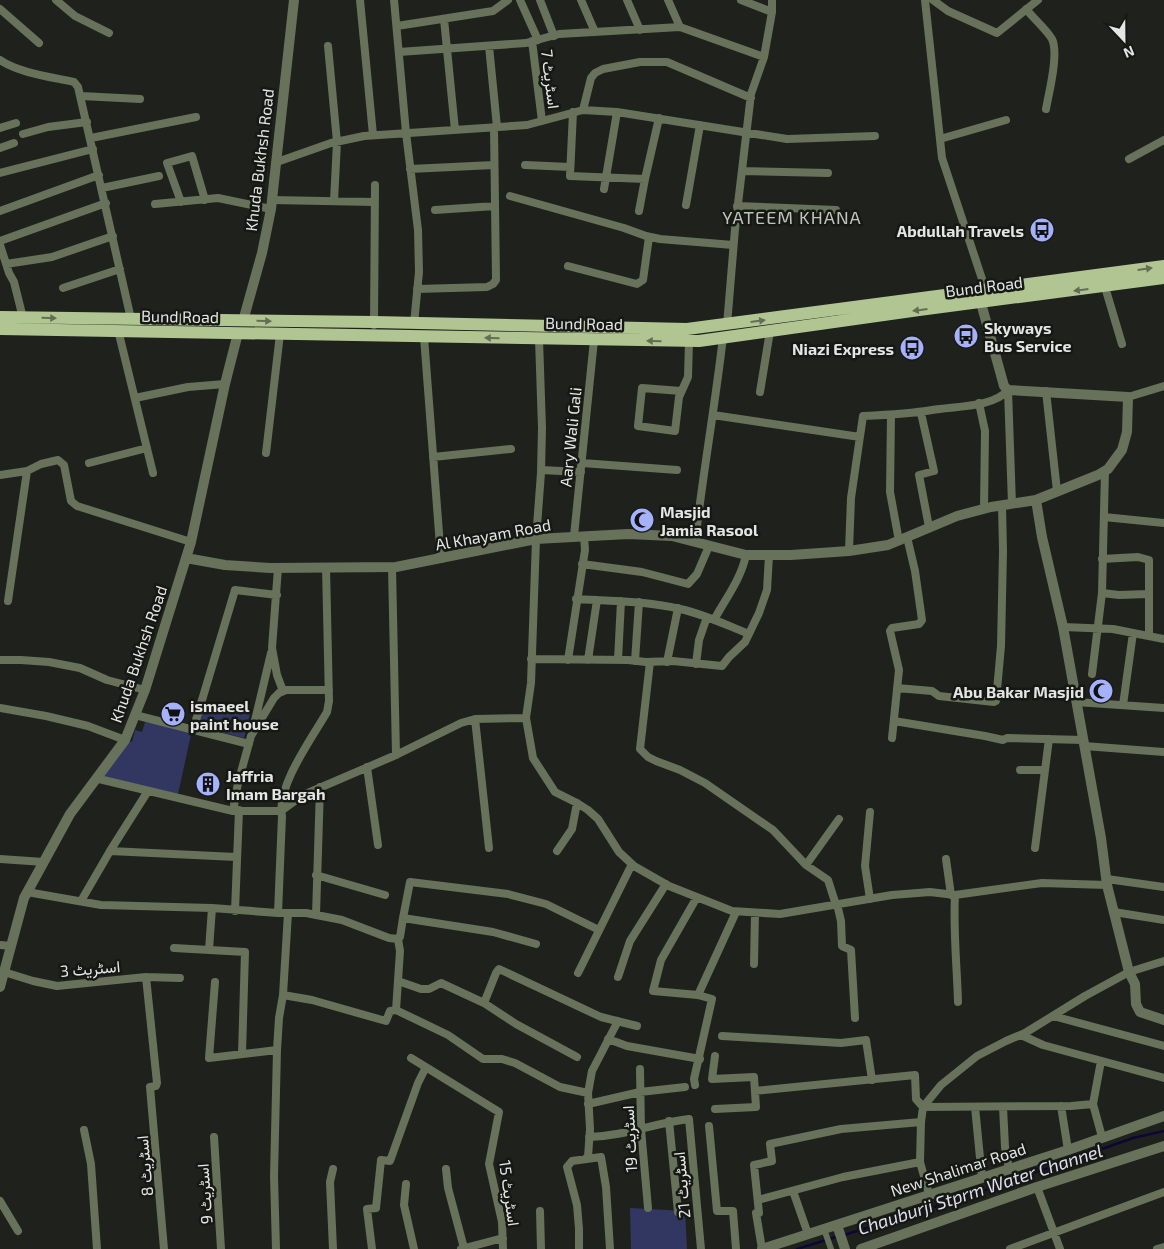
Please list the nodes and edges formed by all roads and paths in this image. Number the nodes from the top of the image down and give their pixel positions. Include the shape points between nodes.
1 (56, 0) edge
2 (294, 0) edge
3 (360, 0) edge
4 (394, 0) edge
5 (508, 0) edge
6 (520, 0) edge
7 (540, 0) edge
8 (581, 0) edge
9 (628, 0) edge
10 (668, 0) edge
11 (741, 0) edge
12 (772, 0) edge
13 (925, 0) edge
14 (933, 0) edge
15 (1038, 0) edge
16 (0, 9) edge
17 (1026, 9) junction
18 (772, 12) junction
19 (444, 19) junction
20 (397, 26) junction
21 (680, 27) junction
22 (640, 30) junction
23 (109, 32) dead end
24 (595, 32) junction
25 (554, 36) junction
26 (535, 41) junction
27 (39, 43) dead end
28 (328, 46) dead end
29 (489, 46) junction
30 (447, 48) junction
31 (399, 52) junction
32 (764, 57) junction
33 (0, 60) edge
34 (81, 96) junction
35 (751, 98) junction
36 (140, 99) dead end
37 (1046, 109) dead end
38 (583, 110) junction
39 (573, 112) junction
40 (617, 112) junction
41 (196, 117) dead end
42 (659, 118) junction
43 (1006, 120) dead end
44 (542, 121) junction
45 (87, 122) junction
46 (16, 123) dead end
47 (700, 125) junction
48 (495, 127) junction
49 (0, 128) edge
50 (455, 130) junction
51 (746, 132) junction
52 (406, 133) junction
53 (23, 134) dead end
54 (373, 135) junction
55 (875, 136) dead end
56 (91, 138) junction
57 (940, 139) junction
58 (1164, 140) edge
59 (337, 142) junction
60 (14, 143) dead end
61 (0, 148) edge
62 (93, 149) junction
63 (1128, 159) dead end
64 (277, 162) junction
65 (494, 165) junction
66 (525, 165) dead end
67 (570, 167) junction
68 (410, 169) junction
69 (742, 171) junction
70 (0, 173) edge
71 (828, 173) dead end
72 (99, 175) junction
73 (159, 176) dead end
74 (606, 177) junction
75 (645, 179) junction
76 (375, 185) dead end
77 (102, 188) junction
78 (604, 189) dead end
79 (510, 196) dead end
80 (205, 200) junction
81 (181, 202) junction
82 (334, 202) junction
83 (374, 202) junction
84 (106, 203) junction
85 (155, 204) dead end
86 (271, 205) junction
87 (686, 205) dead end
88 (495, 206) junction
89 (737, 206) junction
90 (435, 210) dead end
91 (836, 210) dead end
92 (0, 211) edge
93 (639, 211) dead end
94 (113, 236) junction
95 (649, 237) junction
96 (0, 240) edge
97 (0, 245) edge
98 (733, 245) junction
99 (6, 264) junction
100 (568, 266) dead end
101 (1164, 266) edge
102 (120, 269) junction
103 (1164, 278) edge
104 (1105, 287) junction
105 (63, 288) dead end
106 (416, 289) junction
107 (986, 290) junction
108 (980, 303) junction
109 (0, 317) edge
110 (23, 318) junction
111 (131, 319) junction
112 (242, 321) junction
113 (414, 324) junction
114 (727, 325) junction
115 (0, 329) edge
116 (374, 329) junction
117 (118, 330) junction
118 (770, 331) junction
119 (238, 333) junction
120 (280, 334) junction
121 (424, 337) junction
122 (723, 337) junction
123 (539, 339) junction
124 (594, 340) junction
125 (689, 341) junction
126 (1122, 344) dead end
127 (225, 384) junction
128 (1164, 386) edge
129 (1008, 390) junction
130 (681, 391) junction
131 (760, 392) dead end
132 (1046, 392) junction
133 (1128, 397) junction
134 (135, 398) junction
135 (980, 403) junction
136 (921, 413) junction
137 (713, 415) junction
138 (891, 415) junction
139 (860, 437) junction
140 (147, 448) junction
141 (511, 449) dead end
142 (266, 453) dead end
143 (433, 457) junction
144 (89, 463) dead end
145 (581, 467) junction
146 (541, 470) junction
147 (677, 470) dead end
148 (27, 471) junction
149 (1105, 471) junction
150 (153, 473) dead end
151 (0, 475) edge
152 (1057, 491) junction
153 (1036, 500) junction
154 (1007, 505) junction
155 (984, 509) junction
156 (1104, 516) junction
157 (1164, 523) edge
158 (929, 528) junction
159 (579, 536) junction
160 (536, 539) junction
161 (903, 539) junction
162 (191, 542) junction
163 (695, 542) junction
164 (709, 546) junction
165 (849, 551) junction
166 (746, 555) junction
167 (769, 555) junction
168 (186, 558) junction
169 (441, 559) junction
170 (1102, 559) junction
171 (582, 564) junction
172 (392, 567) junction
173 (278, 568) junction
174 (326, 568) junction
175 (1102, 593) junction
176 (1148, 594) junction
177 (277, 595) junction
178 (576, 599) junction
179 (597, 600) junction
180 (8, 601) dead end
181 (622, 601) junction
182 (639, 602) junction
183 (678, 608) junction
184 (710, 618) junction
185 (1063, 628) junction
186 (1097, 628) junction
187 (1133, 632) junction
188 (749, 634) junction
189 (1149, 636) junction
190 (1164, 639) edge
191 (272, 648) junction
192 (531, 659) junction
193 (0, 660) edge
194 (568, 660) junction
195 (588, 660) junction
196 (618, 660) junction
197 (635, 661) junction
198 (650, 662) junction
199 (667, 662) junction
200 (696, 664) junction
201 (1092, 674) dead end
202 (897, 688) junction
203 (145, 690) junction
204 (283, 690) junction
205 (329, 690) junction
206 (1076, 702) junction
207 (1123, 705) junction
208 (0, 708) edge
209 (1164, 708) edge
210 (135, 715) junction
211 (526, 718) junction
212 (476, 719) junction
213 (894, 721) junction
214 (192, 730) junction
215 (892, 738) dead end
216 (1049, 739) junction
217 (125, 740) junction
218 (250, 740) junction
219 (1084, 743) junction
220 (1164, 752) edge
221 (396, 755) junction
222 (367, 766) junction
223 (1020, 770) dead end
224 (1045, 770) junction
225 (99, 779) dead end
226 (320, 787) junction
227 (148, 791) junction
228 (577, 803) junction
229 (236, 810) junction
230 (281, 811) junction
231 (870, 812) dead end
232 (839, 818) dead end
233 (378, 845) dead end
234 (489, 848) dead end
235 (1036, 848) dead end
236 (110, 851) junction
237 (558, 851) dead end
238 (236, 857) junction
239 (0, 859) edge
240 (946, 859) dead end
241 (44, 862) junction
242 (632, 864) junction
243 (806, 865) junction
244 (316, 875) junction
245 (1107, 882) junction
246 (666, 884) junction
247 (1164, 887) edge
248 (27, 892) junction
249 (385, 895) dead end
250 (953, 895) junction
251 (697, 897) junction
252 (870, 899) junction
253 (82, 901) junction
254 (836, 905) junction
255 (212, 908) junction
256 (235, 911) junction
257 (736, 912) junction
258 (1114, 912) junction
259 (278, 913) junction
260 (288, 913) junction
261 (755, 913) junction
262 (316, 915) junction
263 (403, 918) junction
264 (1164, 920) edge
265 (599, 930) junction
266 (398, 940) junction
267 (536, 944) dead end
268 (0, 946) edge
269 (11, 946) junction
270 (174, 948) dead end
271 (209, 950) junction
272 (1164, 961) edge
273 (754, 964) dead end
274 (4, 972) junction
275 (1129, 972) junction
276 (578, 973) dead end
277 (146, 977) junction
278 (618, 977) dead end
279 (180, 978) dead end
280 (398, 981) junction
281 (215, 982) dead end
282 (0, 986) edge
283 (283, 995) junction
284 (698, 995) junction
285 (958, 1002) dead end
286 (484, 1003) junction
287 (396, 1010) junction
288 (1053, 1016) junction
289 (855, 1018) dead end
290 (1164, 1020) edge
291 (618, 1021) junction
292 (637, 1026) dead end
293 (1020, 1034) junction
294 (722, 1036) dead end
295 (608, 1039) junction
296 (1164, 1046) edge
297 (277, 1050) junction
298 (242, 1054) junction
299 (715, 1056) dead end
300 (577, 1057) dead end
301 (411, 1058) dead end
302 (700, 1059) junction
303 (1101, 1061) junction
304 (426, 1067) junction
305 (640, 1069) dead end
306 (1164, 1078) edge
307 (872, 1080) junction
308 (695, 1085) dead end
309 (685, 1087) dead end
310 (755, 1091) junction
311 (640, 1092) junction
312 (588, 1093) junction
313 (588, 1104) junction
314 (1093, 1104) junction
315 (1062, 1106) junction
316 (923, 1107) junction
317 (1003, 1107) junction
318 (975, 1108) junction
319 (715, 1109) dead end
320 (1164, 1116) edge
321 (669, 1121) junction
322 (921, 1122) junction
323 (709, 1126) dead end
324 (641, 1129) junction
325 (84, 1130) dead end
326 (214, 1137) dead end
327 (589, 1137) junction
328 (1102, 1137) junction
329 (1164, 1146) edge
330 (1068, 1150) junction
331 (586, 1158) junction
332 (920, 1162) junction
333 (332, 1169) dead end
334 (446, 1169) dead end
335 (1009, 1169) junction
336 (982, 1178) junction
337 (406, 1184) dead end
338 (1037, 1187) junction
339 (793, 1191) junction
340 (1164, 1192) edge
341 (929, 1194) junction
342 (758, 1200) junction
343 (0, 1201) edge
344 (648, 1208) dead end
345 (540, 1211) dead end
346 (678, 1212) dead end
347 (838, 1227) junction
348 (18, 1231) dead end
349 (825, 1231) junction
350 (1054, 1232) junction
351 (808, 1234) junction
352 (502, 1238) junction
353 (1164, 1246) edge
354 (844, 1248) edge
355 (97, 1249) edge
356 (164, 1249) edge
357 (221, 1249) edge
358 (276, 1249) edge
359 (333, 1249) edge
360 (372, 1249) edge
361 (414, 1249) edge
362 (462, 1249) edge
363 (503, 1249) edge
364 (540, 1249) edge
365 (579, 1249) edge
366 (610, 1249) edge
367 (701, 1249) edge
368 (736, 1249) edge
369 (762, 1249) edge
370 (831, 1249) edge
371 (861, 1249) edge
372 (1010, 1249) edge
373 (1060, 1249) edge
374 (1157, 1249) edge

1 - 23 street via 75,16
2 - 64 street, Khuda Bukhsh Road
3 - 54 street
4 - 20 street
5 - 19 street via 492,11
6 - 26 street, اسٹریٹ 7
7 - 25 street
8 - 24 street
9 - 22 street
10 - 21 street
11 - 18 street
12 - 18 street
13 - 57 street
14 - 17 street via 948,11 997,33
15 - 17 street
16 - 27 street
17 - 37 street via 1054,46
18 - 32 street
19 - 20 street
19 - 30 street
20 - 31 street
21 - 22 street
21 - 32 street
22 - 24 street
24 - 25 street
25 - 26 street
26 - 29 street
26 - 44 street, اسٹریٹ 7
28 - 59 street
29 - 30 street
29 - 48 street
30 - 31 street
30 - 50 street
31 - 52 street
32 - 35 street
33 - 34 street via 31,72 74,82
34 - 36 street
34 - 45 street
35 - 38 street via 667,62 640,62 595,73
35 - 51 street
38 - 39 street
38 - 40 street
39 - 44 street
39 - 67 street
40 - 42 street
40 - 74 street
41 - 56 street
42 - 47 street
42 - 75 street
43 - 57 street
44 - 48 street
45 - 53 street
45 - 56 street
46 - 49 street
47 - 51 street
47 - 87 street
48 - 50 street
48 - 65 street
50 - 52 street
51 - 55 street via 786,139
51 - 69 street
52 - 54 street
52 - 68 street
54 - 59 street
56 - 62 street
57 - 107 street via 942,158
58 - 63 street
59 - 64 street
59 - 82 street
60 - 61 street
62 - 70 street
62 - 72 street
64 - 86 street, Khuda Bukhsh Road
65 - 68 street
65 - 88 street
66 - 67 street
67 - 74 street via 570,176
68 - 106 street via 418,230
69 - 71 street
69 - 89 street
72 - 77 street
72 - 92 street
73 - 77 street
74 - 75 street
74 - 78 street
75 - 93 street
76 - 83 street
77 - 84 street
79 - 95 street
80 - 81 street
80 - 81 street via 192,156 167,163
80 - 86 street via 218,198
81 - 85 street
82 - 83 street
82 - 86 street
83 - 116 street
84 - 94 street
84 - 96 street
86 - 112 street, Khuda Bukhsh Road via 262,253
88 - 90 street
88 - 106 street via 494,284 487,287
89 - 91 street
89 - 98 street
94 - 99 street via 52,257
94 - 102 street
95 - 98 street
95 - 100 street via 641,283
97 - 99 street
98 - 114 street
99 - 110 street
107 -> 101 main road, Bund Road
102 - 105 street
102 - 111 street
103 - 104 main road, Bund Road
104 -> 108 main road, Bund Road
104 - 126 street
106 - 113 street
114 -> 107 main road, Bund Road
108 -> 118 main road, Bund Road
108 - 129 street via 1004,386
109 - 110 main road, Bund Road
110 -> 111 main road, Bund Road
111 - 112 main road, Bund Road
112 -> 116 main road, Bund Road
113 - 114 main road, Bund Road via 687,329
113 - 116 main road, Bund Road
115 - 117 main road, Bund Road
116 - 120 main road, Bund Road
116 - 121 main road, Bund Road
117 - 119 main road, Bund Road
117 - 134 street
118 - 122 main road, Bund Road
118 - 131 street
119 - 120 main road, Bund Road
119 - 127 street, Khuda Bukhsh Road
120 - 142 street
123 -> 121 main road, Bund Road
121 - 143 street
122 - 125 main road, Bund Road
122 - 137 street
123 - 124 main road, Bund Road
123 - 146 street
125 -> 124 main road, Bund Road
124 - 145 street, Aary Wali Gali
125 - 130 street via 688,377
127 - 134 street via 188,387
127 - 162 street, Khuda Bukhsh Road
128 - 133 street
129 - 132 street
129 - 135 street via 1004,395
129 - 154 street
130 - 130 street via 642,388 638,426 675,431
132 - 133 street
132 - 152 street
133 - 149 street via 1127,432 1122,450
134 - 140 street
135 - 136 street
135 - 155 street via 985,431
136 - 138 street
136 - 158 street via 934,471 919,475
137 - 139 street
137 - 163 street
138 - 139 street via 863,416
138 - 161 street via 890,492
139 - 165 street via 850,498
140 - 144 street
140 - 150 street
141 - 143 street
143 - 169 street
145 - 146 street
145 - 147 street
145 - 159 street, Aary Wali Gali
146 - 160 street
148 - 151 street
148 - 162 street via 58,460 64,465 71,501 77,506
148 - 180 street
149 - 152 street, Al Khayam Road
149 - 156 street
152 - 153 street, Al Khayam Road
153 - 154 street, Al Khayam Road
153 - 185 street
154 - 155 street, Al Khayam Road
154 - 202 street via 996,701
155 - 158 street, Al Khayam Road
156 - 157 street
156 - 170 street
158 - 161 street, Al Khayam Road
159 - 160 street, Al Khayam Road
159 - 163 street, Al Khayam Road via 672,536
159 - 171 street, Aary Wali Gali via 584,550
160 - 169 street, Al Khayam Road
160 - 192 street
161 - 165 street, Al Khayam Road via 888,546
161 - 202 street via 912,555 922,620 919,624 890,631 899,670
162 - 168 street, Khuda Bukhsh Road
163 - 164 street, Al Khayam Road
164 - 166 street, Al Khayam Road
164 - 171 street via 697,574 688,584 642,572
165 - 167 street, Al Khayam Road
166 - 167 street, Al Khayam Road
166 - 184 street via 734,589
167 - 188 street via 767,590
168 - 173 street, Al Khayam Road via 225,565
168 - 203 street, Khuda Bukhsh Road
169 - 172 street, Al Khayam Road
170 - 175 street
170 - 176 street via 1138,557 1149,560
171 - 178 street, Aary Wali Gali
172 - 174 street, Al Khayam Road
172 - 221 street
173 - 174 street, Al Khayam Road
173 - 177 street
174 - 205 street
175 - 176 street
175 - 186 street
176 - 189 street
177 - 191 street
177 - 214 street via 235,590
178 - 179 street
178 - 194 street, Aary Wali Gali
179 - 181 street
179 - 195 street
181 - 182 street
181 - 196 street
182 - 183 street
182 - 197 street
183 - 184 street
183 - 199 street
184 - 188 street
184 - 200 street via 699,640
185 - 186 street
185 - 206 street
186 - 187 street
186 - 201 street
187 - 189 street
187 - 207 street
188 - 200 street via 722,666
189 - 190 street
191 - 204 street
191 - 218 street
192 - 194 street
192 - 211 street
193 - 203 street via 48,662 80,668 107,680
194 - 195 street
195 - 196 street
196 - 197 street
197 - 198 street
198 - 199 street
198 - 243 street via 640,749 705,783 735,803 773,830
199 - 200 street
202 - 213 street
203 - 210 street, Khuda Bukhsh Road
204 - 205 street
204 - 218 street via 271,702
205 - 230 street via 326,712 286,784
206 - 207 street
206 - 219 street
207 - 209 street
208 - 217 street via 88,726
210 - 214 street
210 - 217 street, Khuda Bukhsh Road
211 - 212 street
211 - 228 street via 532,758 555,792
212 - 221 street
212 - 234 street
213 - 215 street
213 - 216 street via 1003,740
214 - 218 street
216 - 219 street
216 - 224 street
217 - 241 street, Khuda Bukhsh Road via 70,814
218 - 229 street via 238,783
219 - 220 street
219 - 245 street
221 - 222 street
222 - 226 street
222 - 233 street
223 - 224 street
224 - 235 street
225 - 227 street
226 - 230 street
226 - 244 street
227 - 229 street
227 - 236 street
228 - 237 street via 572,830
228 - 242 street via 598,819
229 - 230 street
229 - 238 street
230 - 259 street
231 - 252 street via 865,866
232 - 243 street
236 - 238 street
236 - 253 street
238 - 256 street
239 - 241 street
240 - 250 street
241 - 248 street, Khuda Bukhsh Road
242 - 246 street
242 - 265 street
243 - 254 street via 828,880
244 - 249 street
244 - 262 street
245 - 247 street
245 - 250 street via 1042,883
245 - 258 street
246 - 251 street
246 - 278 street via 630,941
248 - 253 street
248 - 269 street, Khuda Bukhsh Road
250 - 252 street via 930,892
250 - 285 street
251 - 257 street
251 - 284 street via 661,960 653,991
252 - 254 street
253 - 255 street via 101,905
254 - 261 street via 780,914
254 - 289 street via 841,921 842,946 851,950
255 - 256 street
255 - 271 street
256 - 259 street
257 - 261 street
257 - 284 street
258 - 264 street
258 - 275 street
259 - 260 street
260 - 262 street
260 - 283 street
261 - 273 street
262 - 266 street via 342,920
263 - 265 street via 410,882 546,904
263 - 266 street
263 - 267 street via 493,932
265 - 276 street
266 - 280 street
268 - 269 street
269 - 274 street, Khuda Bukhsh Road
270 - 271 street
271 - 298 street via 245,952
272 - 275 street
274 - 277 street, اسٹریٹ 3 via 57,986
274 - 282 street, Khuda Bukhsh Road
275 - 288 street
275 - 290 street via 1135,984 1136,1004 1140,1012
277 - 279 street, اسٹریٹ 3
277 - 356 street, اسٹریٹ 8 via 156,1086 150,1087
280 - 286 street via 421,989 441,983
280 - 287 street
281 - 298 street via 209,1058
283 - 287 street via 386,1021 390,1011
283 - 297 street
284 - 302 street via 712,999
286 - 291 street via 499,970 602,1017
286 - 300 street
287 - 312 street via 448,1035 484,1059 515,1063 560,1087
288 - 293 street
288 - 296 street
291 - 292 street
291 - 295 street
293 - 303 street via 1042,1045
293 - 316 street via 977,1056 941,1085
294 - 307 street via 841,1043 866,1040
295 - 302 street via 627,1046
295 - 312 street via 592,1071
297 - 298 street
297 - 358 street
299 - 310 street via 712,1079 754,1077
301 - 304 street
302 - 308 street
303 - 306 street
303 - 314 street
304 - 352 street, اسٹریٹ 15 via 498,1112 489,1164 502,1222
304 - 360 street via 390,1161 381,1160 376,1208 367,1209
305 - 311 street, اسٹریٹ 19
307 - 310 street
307 - 316 street via 915,1076 916,1100
309 - 311 street
310 - 319 street via 756,1107
311 - 313 street
311 - 324 street, اسٹریٹ 19
312 - 313 street
313 - 327 street
314 - 315 street
314 - 328 street
315 - 317 street
315 - 330 street
316 - 318 street
316 - 322 street
317 - 318 street
317 - 335 street
318 - 336 street
320 - 328 street, New Shalimar Road
321 - 324 street
321 - 346 street
321 - 367 street, اسٹریٹ 21 via 689,1118
322 - 332 street
322 - 342 street via 840,1130 770,1144 772,1161 754,1166
323 - 368 street via 717,1211 733,1211
324 - 327 street via 611,1137
324 - 344 street, اسٹریٹ 19
325 - 355 street via 91,1164
326 - 357 street, اسٹریٹ 9
327 - 331 street
328 - 330 street, New Shalimar Road
329 - 338 street
330 - 335 street, New Shalimar Road
331 - 365 street via 572,1161 567,1167 576,1205
331 - 366 street via 601,1157
332 - 339 street via 843,1177
332 - 341 street
333 - 359 street
334 - 362 street
335 - 336 street, New Shalimar Road
336 - 341 street, New Shalimar Road
337 - 361 street via 404,1205
338 - 350 street
338 - 371 street
339 - 342 street
339 - 351 street
340 - 350 street
341 - 347 street, New Shalimar Road
342 - 369 street via 759,1213 756,1214
343 - 348 street
345 - 364 street
347 - 349 street, New Shalimar Road
347 - 354 street
349 - 351 street, New Shalimar Road
349 - 370 street
350 - 372 street
350 - 373 street
351 - 369 street, New Shalimar Road
352 - 362 street
352 - 363 street, اسٹریٹ 15
353 - 374 street

